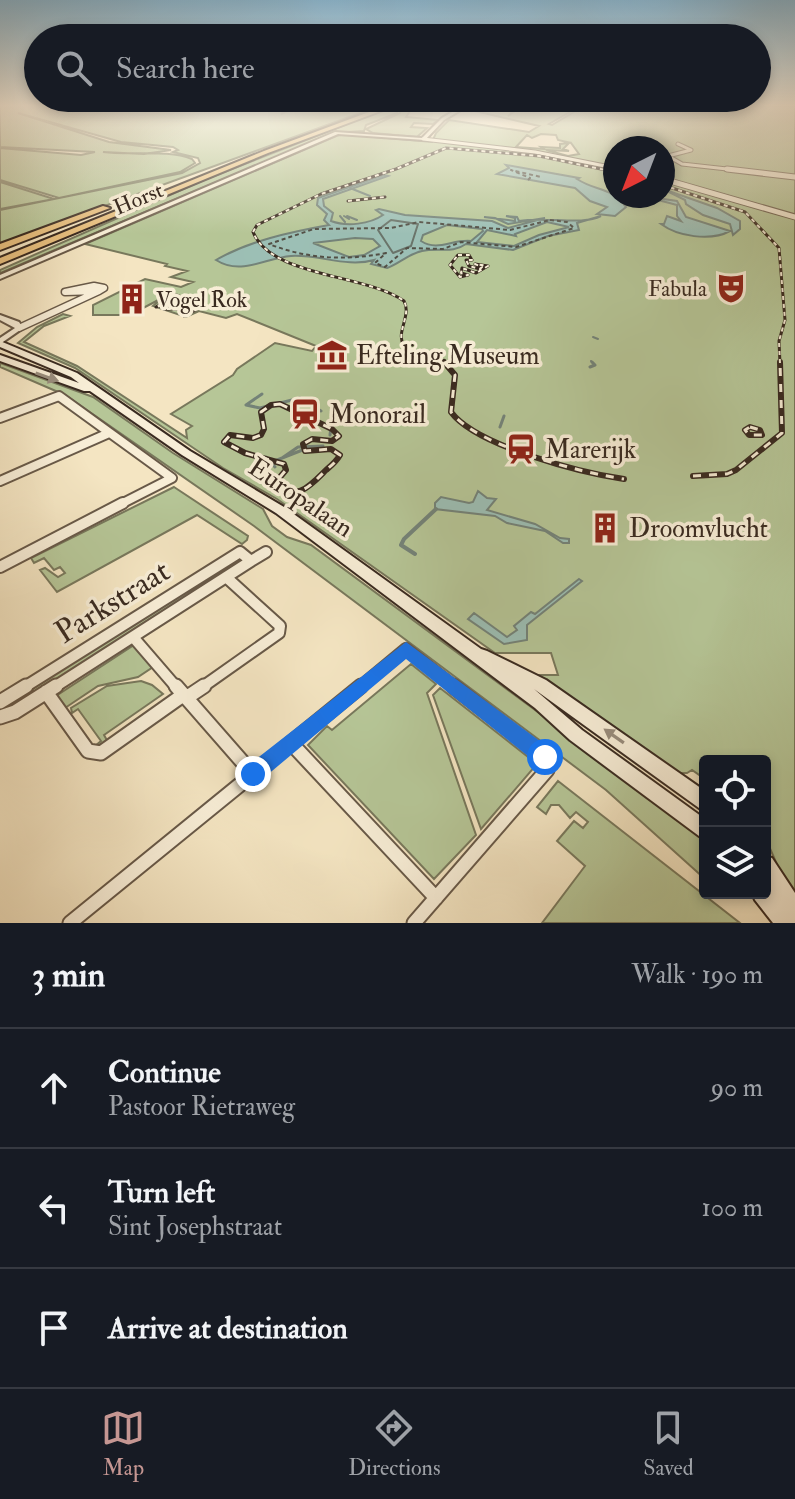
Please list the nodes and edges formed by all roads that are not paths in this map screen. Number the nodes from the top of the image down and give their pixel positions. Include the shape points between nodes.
1 (270, 148) edge
2 (283, 148) edge
3 (302, 148) edge
4 (503, 148) edge
5 (687, 148) edge
6 (603, 166) edge
7 (795, 177) edge
8 (189, 179) junction
9 (675, 182) edge
10 (167, 193) junction
11 (795, 217) edge
12 (0, 247) edge
13 (0, 258) edge
14 (0, 267) edge
15 (0, 277) edge
16 (59, 307) junction
17 (71, 312) dead end
18 (0, 317) edge
19 (18, 327) junction
20 (0, 341) edge
21 (0, 358) edge
22 (95, 392) junction
23 (0, 418) edge
24 (109, 433) junction
25 (0, 481) edge
26 (266, 552) dead end
27 (251, 561) junction
28 (0, 567) edge
29 (226, 577) junction
30 (133, 637) junction
31 (472, 651) junction
32 (46, 692) junction
33 (185, 696) junction
34 (0, 702) edge
35 (0, 717) edge
36 (291, 743) junction
37 (253, 774) junction
38 (699, 798) edge
39 (701, 827) edge
40 (771, 874) edge
41 (436, 898) junction
42 (767, 899) edge
43 (795, 910) edge
44 (70, 923) edge
45 (414, 923) edge
46 (786, 923) edge

1 - 8 highway
2 - 10 highway
3 - 15 street, Horst
4 - 6 street
5 - 7 street via 691,150 669,158 698,171
8 - 12 highway
8 - 13 highway
9 - 11 street
10 - 13 highway
10 - 14 highway
16 - 16 street via 99,291 104,288 66,291 70,294
16 - 17 street
16 - 19 street
18 - 19 street
19 - 20 street
20 - 22 main road, Europalaan via 74,375
21 -> 22 main road, Europalaan
22 - 31 main road, Europalaan via 280,510
23 - 24 street via 62,397
24 - 25 street
24 - 28 street via 172,478
26 - 27 street, Parkstraat
27 - 29 street, Parkstraat
27 - 34 street, Parkstraat via 240,552
29 - 30 street, Parkstraat
29 - 33 street via 280,626 279,633
30 - 32 street, Parkstraat
30 - 33 street
38 -> 31 main road, Europalaan via 541,685
31 - 39 main road, Europalaan
32 - 33 street via 88,751 101,753
32 - 35 street, Parkstraat
33 - 37 street
36 - 37 street
36 - 41 street
36 - 41 street via 406,649 545,757 545,774
37 - 44 street
40 - 43 main road
41 - 45 street
42 - 46 main road

